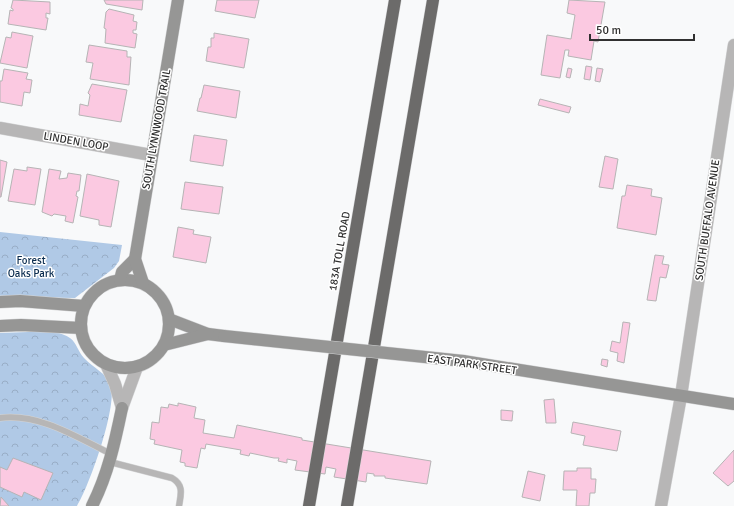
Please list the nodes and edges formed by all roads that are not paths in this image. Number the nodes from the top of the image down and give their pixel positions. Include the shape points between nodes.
1 (178, 0) edge
2 (395, 0) edge
3 (433, 0) edge
4 (734, 45) edge
5 (0, 128) edge
6 (152, 155) junction
7 (135, 259) junction
8 (120, 280) junction
9 (143, 284) junction
10 (0, 302) edge
11 (84, 306) junction
12 (169, 319) junction
13 (0, 326) edge
14 (80, 328) junction
15 (208, 334) junction
16 (164, 345) junction
17 (106, 364) junction
18 (137, 367) junction
19 (682, 396) junction
20 (734, 404) edge
21 (122, 408) junction
22 (0, 418) edge
23 (111, 459) junction
24 (92, 506) edge
25 (179, 506) edge
26 (309, 506) edge
27 (347, 506) edge
28 (661, 506) edge

1 - 6 street, SOUTH LYNNWOOD TRAIL
2 - 26 highway, 183A TOLL ROAD
3 - 27 highway
4 - 19 street, SOUTH BUFFALO AVENUE
5 - 6 street, LINDEN LOOP
6 - 7 street, SOUTH LYNNWOOD TRAIL
7 - 8 street via 122,272
7 - 9 street, SOUTH LYNNWOOD TRAIL
8 - 9 street via 132,280
8 - 11 street via 108,282 98,288
9 - 12 street via 161,298
10 - 11 street via 20,300
11 - 14 street
12 - 15 street, EAST PARK STREET
12 - 16 street via 169,332
13 - 14 street
14 - 17 street via 89,350
15 - 16 street, EAST PARK STREET
15 - 19 street, EAST PARK STREET, bridge via 463,361
16 - 18 street via 148,362
17 - 18 street via 121,368
17 - 21 street
18 - 21 street
19 - 20 street, EAST PARK STREET
19 - 28 street, SOUTH BUFFALO AVENUE
21 - 23 street
22 - 23 lane via 13,416 59,429
23 - 24 street
23 - 25 lane via 178,481 181,490

